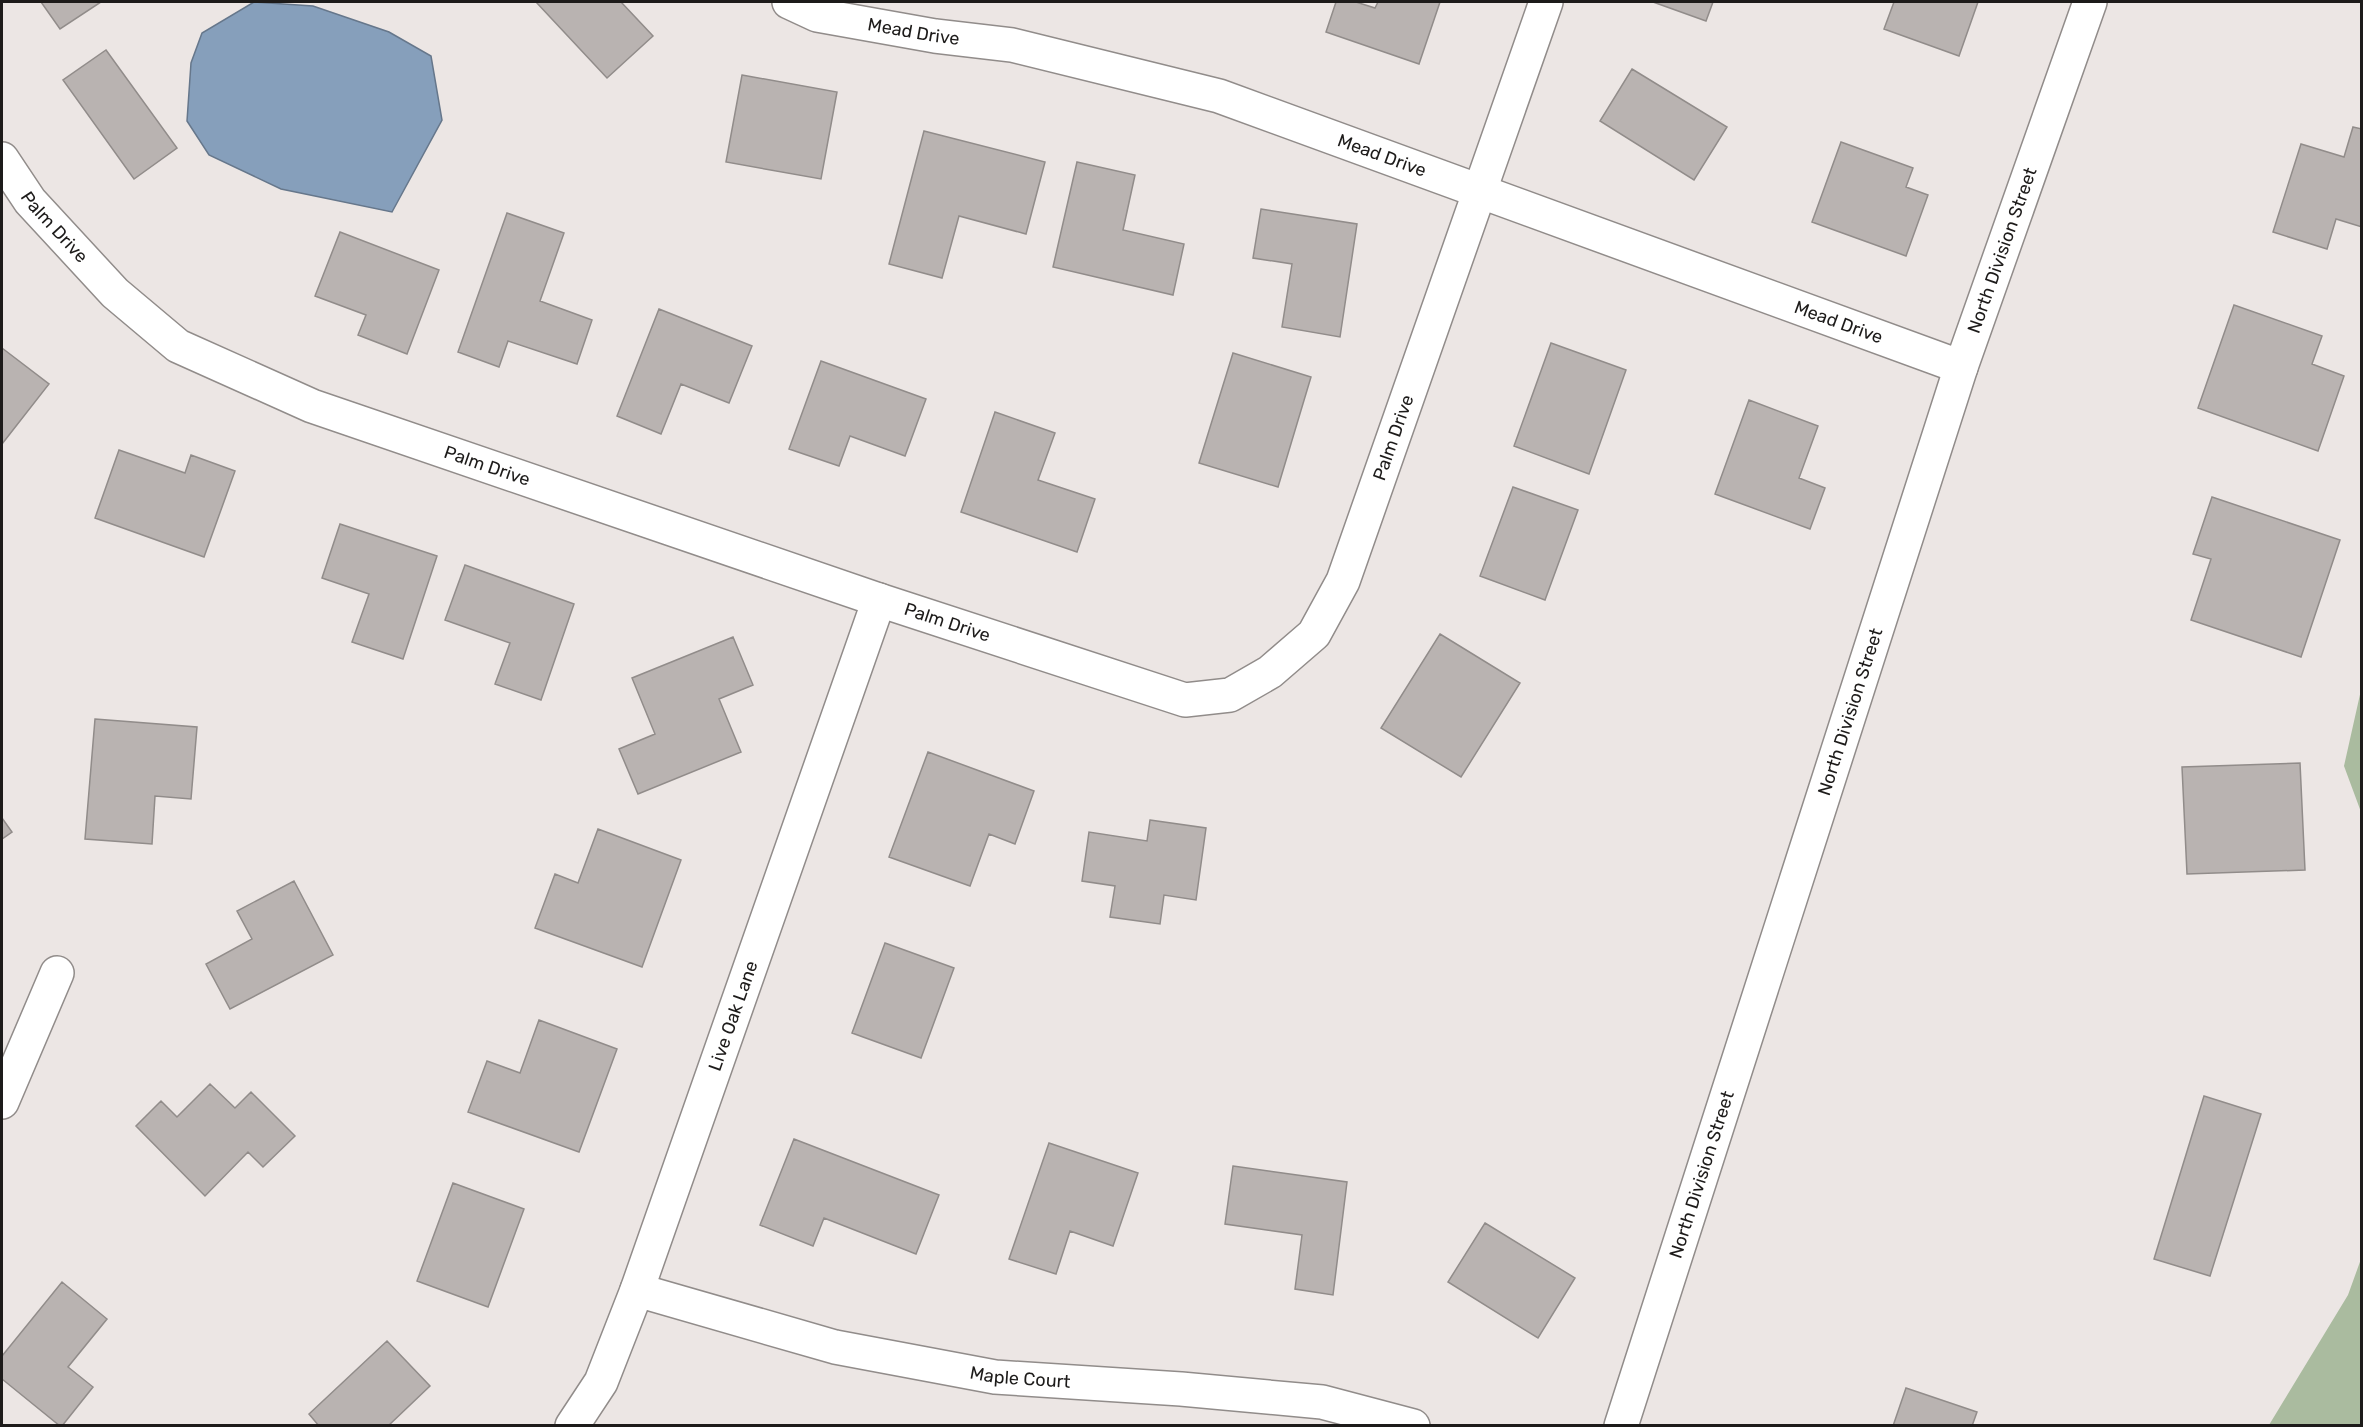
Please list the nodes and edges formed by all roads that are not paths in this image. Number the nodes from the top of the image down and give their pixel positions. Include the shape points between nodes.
1 (789, 2) edge
2 (1546, 2) edge
3 (2090, 2) edge
4 (2, 159) edge
5 (1479, 190) junction
6 (1961, 367) junction
7 (879, 600) junction
8 (57, 973) dead end
9 (2, 1102) edge
10 (637, 1290) junction
11 (572, 1425) edge
12 (1413, 1425) edge
13 (1621, 1425) edge

1 - 5 street, Mead Drive via 818,15 1012,45 1219,96
2 - 5 street, Palm Drive
3 - 6 street, North Division Street
4 - 7 street, Palm Drive via 30,201 115,293 178,346 312,406
5 - 6 street, Mead Drive
5 - 7 street, Palm Drive via 1343,581 1314,634 1270,672 1230,694 1185,700
6 - 13 street, North Division Street
7 - 10 street, Live Oak Lane
8 - 9 street
10 - 11 street, Live Oak Lane via 601,1382
10 - 12 street, Maple Court via 835,1347 995,1377 1322,1402

